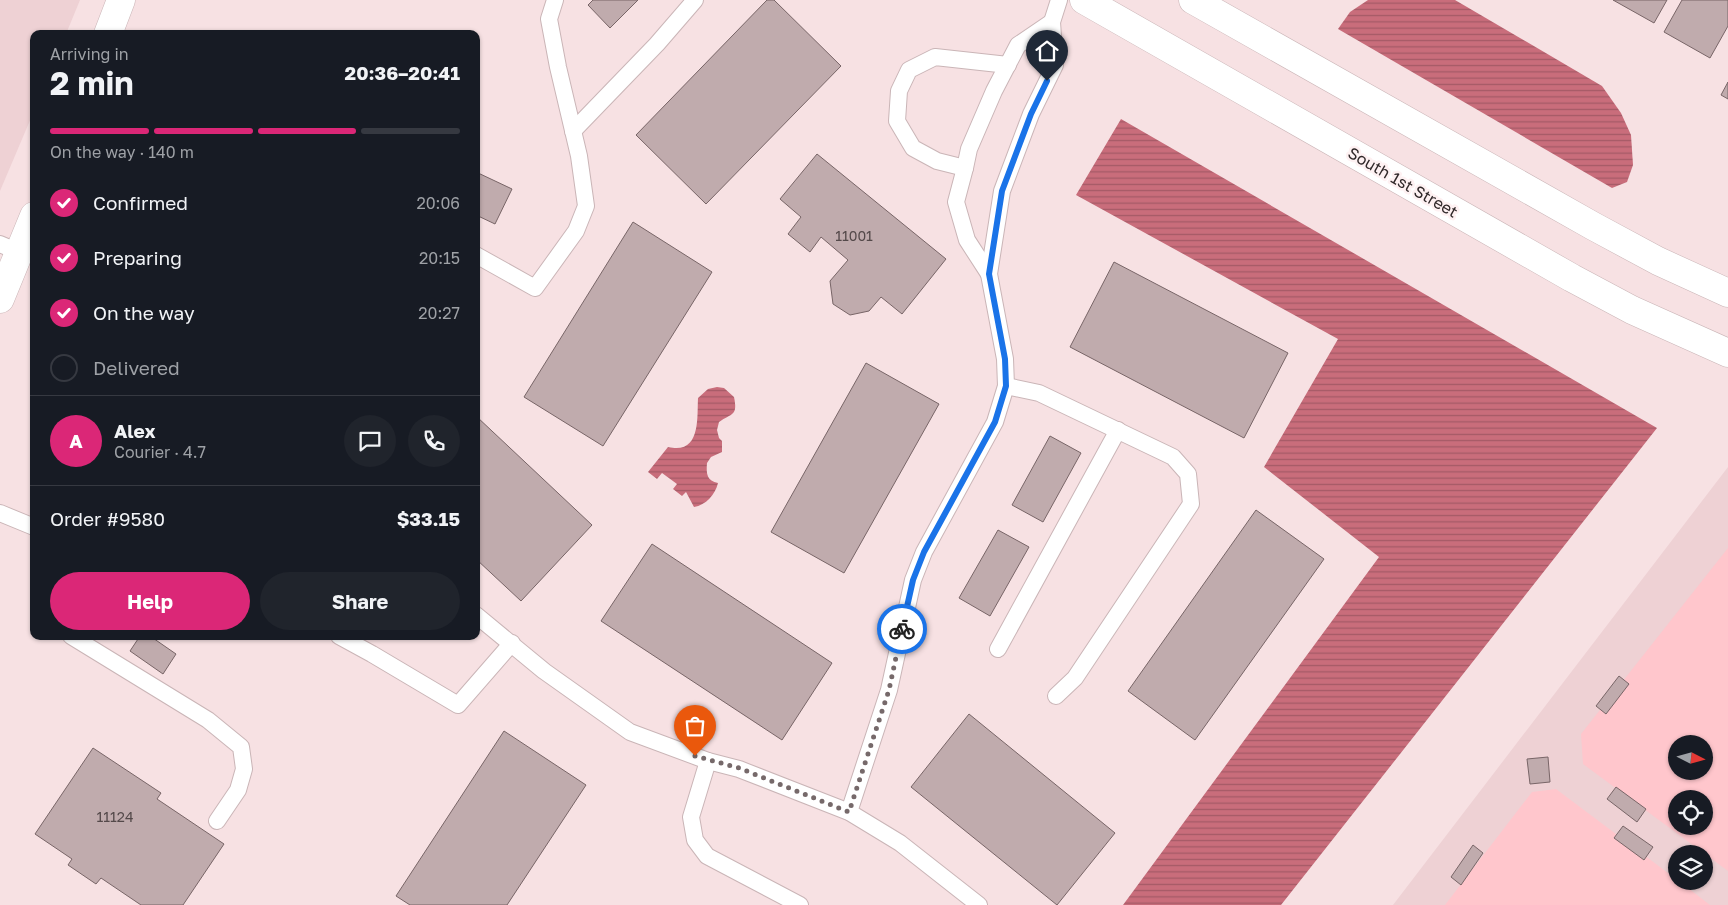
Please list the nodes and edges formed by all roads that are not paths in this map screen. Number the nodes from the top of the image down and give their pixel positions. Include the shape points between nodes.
1 (121, 0) edge
2 (555, 0) edge
3 (695, 0) edge
4 (1059, 0) edge
5 (1084, 0) edge
6 (1193, 0) edge
7 (1052, 22) junction
8 (110, 30) edge
9 (1008, 65) junction
10 (573, 131) junction
11 (964, 168) junction
12 (30, 221) edge
13 (9, 248) edge
14 (480, 257) edge
15 (989, 274) junction
16 (1728, 293) edge
17 (0, 299) edge
18 (1728, 353) edge
19 (1006, 386) junction
20 (1118, 430) junction
21 (0, 512) edge
22 (30, 525) edge
23 (480, 617) edge
24 (78, 640) edge
25 (346, 640) edge
26 (512, 643) junction
27 (998, 649) dead end
28 (1056, 696) dead end
29 (708, 761) junction
30 (849, 812) junction
31 (217, 821) dead end
32 (800, 905) edge
33 (979, 905) edge

1 - 8 main road
2 - 10 lane via 549,19
3 - 10 lane
4 - 7 lane
5 - 18 main road, South 1st Street via 1572,278 1632,310
6 - 16 main road via 1593,226
7 - 9 lane via 1018,45
7 - 15 lane via 1055,65 1031,114 1002,191
9 - 11 lane via 969,149
9 - 11 lane via 935,57 909,70 899,91 897,121 913,148 937,161
10 - 14 lane via 586,206 576,231 535,288
11 - 15 lane via 956,202 967,240
12 - 13 main road
13 - 17 main road
15 - 19 lane via 1005,359
19 - 20 lane via 1038,393
19 - 30 lane via 995,422 918,566 889,690
20 - 27 lane
20 - 28 lane via 1173,457 1188,474 1192,504 1074,678
21 - 22 lane
23 - 26 lane
24 - 31 lane via 208,720 241,747 244,769 238,790
25 - 26 lane via 458,705
26 - 29 lane via 544,671 630,732
29 - 30 lane via 739,768
29 - 32 lane via 691,817 695,840 707,856
30 - 33 lane via 900,843

